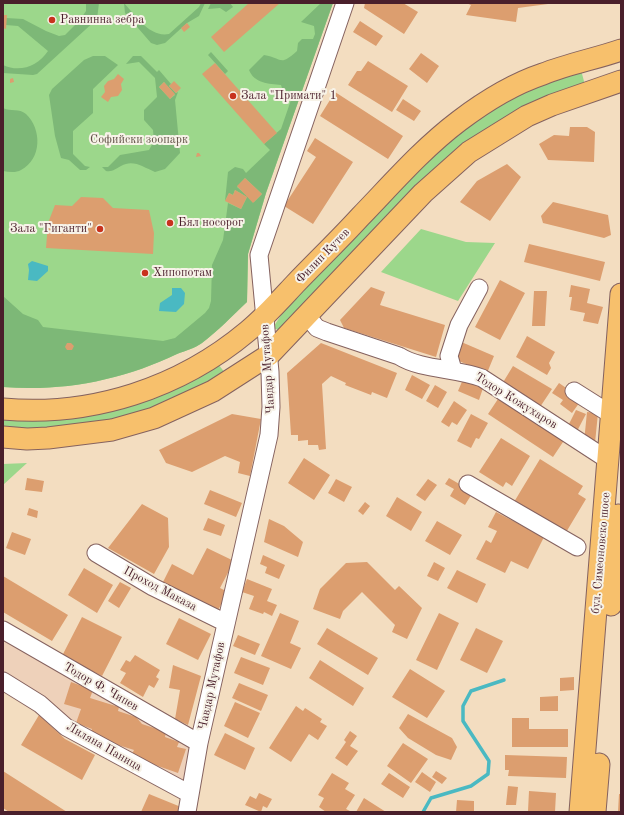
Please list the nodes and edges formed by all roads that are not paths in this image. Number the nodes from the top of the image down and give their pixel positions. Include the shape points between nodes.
1 (345, 3) edge
2 (621, 50) edge
3 (621, 81) edge
4 (479, 288) dead end
5 (621, 294) edge
6 (307, 316) junction
7 (264, 317) junction
8 (268, 355) junction
9 (453, 370) junction
10 (574, 390) dead end
11 (3, 409) edge
12 (612, 415) junction
13 (3, 437) edge
14 (608, 460) junction
15 (621, 482) edge
16 (468, 484) dead end
17 (577, 547) dead end
18 (96, 554) dead end
19 (226, 623) junction
20 (3, 630) edge
21 (3, 681) edge
22 (199, 743) junction
23 (190, 794) junction
24 (187, 812) edge
25 (580, 812) edge
26 (595, 812) edge

1 - 7 street, Чавдар Мутафов via 261,246 259,262
2 - 7 main road, Филип Кутев via 528,80 491,99 457,122 415,160
3 - 6 main road via 527,116 469,152 414,202
4 - 9 street via 459,326 449,356
5 - 12 main road, бул. Симеоновско шосе
6 - 8 main road
6 - 9 street, Тодор Кожухаров via 316,328 400,356 408,362
7 - 8 street, Чавдар Мутафов
7 - 11 main road, Филип Кутев via 232,344 205,362 134,395 66,409
8 - 13 main road via 213,391 154,418 112,430 66,437
8 - 19 street, Чавдар Мутафов via 271,407 268,446
9 - 14 street, Тодор Кожухаров via 482,378
10 - 12 street
12 - 14 main road, бул. Симеоновско шосе
14 - 25 main road, бул. Симеоновско шосе
15 - 26 main road, бул. Симеоновско шосе
16 - 17 street
18 - 19 street, Проход Маказа via 153,587
19 - 22 street, Чавдар Мутафов
20 - 22 street, Тодор Ф. Чипев
21 - 23 street, Лиляна Паница via 40,704 66,727
22 - 23 street, Чавдар Мутафов
23 - 24 street, Чавдар Мутафов

